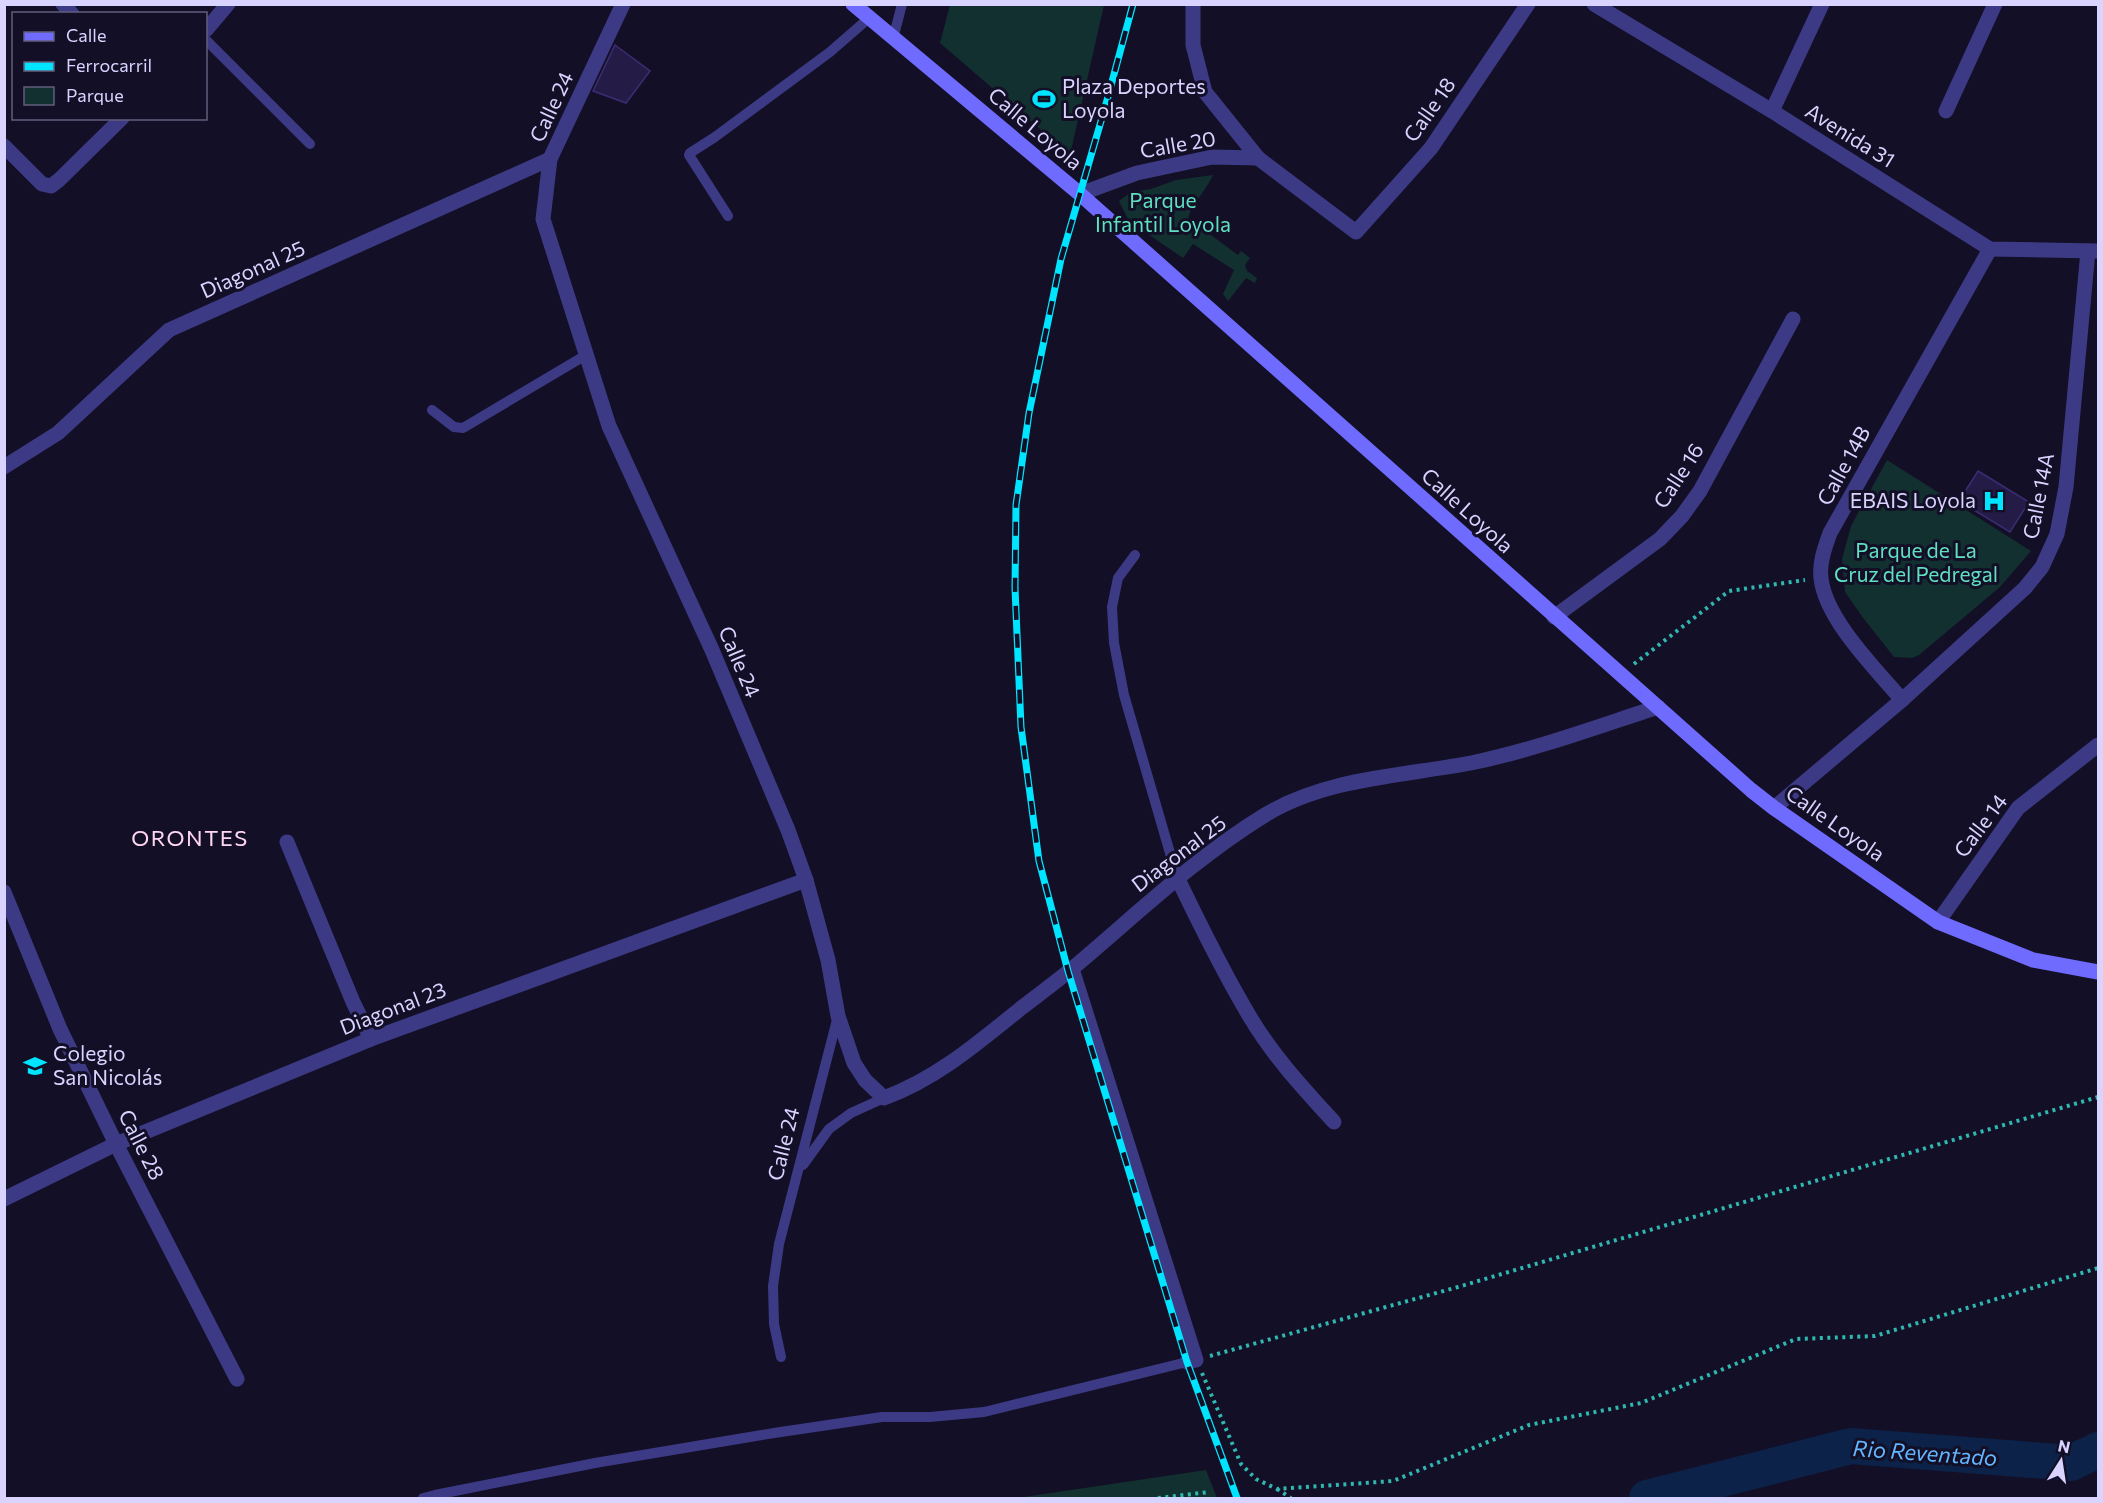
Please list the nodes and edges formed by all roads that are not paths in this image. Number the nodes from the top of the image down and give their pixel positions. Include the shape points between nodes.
1 (228, 4) edge
2 (623, 4) edge
3 (853, 4) edge
4 (902, 4) edge
5 (1193, 4) edge
6 (1528, 4) edge
7 (1594, 4) edge
8 (1822, 4) edge
9 (1995, 4) edge
10 (869, 18) junction
11 (207, 29) edge
12 (893, 39) junction
13 (207, 41) edge
14 (1772, 111) junction
15 (1946, 111) dead end
16 (120, 120) edge
17 (310, 144) dead end
18 (4, 146) edge
19 (1258, 158) junction
20 (550, 159) junction
21 (1080, 194) junction
22 (729, 216) dead end
23 (1990, 249) junction
24 (2093, 251) edge
25 (1793, 319) dead end
26 (586, 355) junction
27 (432, 410) dead end
28 (4, 467) edge
29 (1135, 555) dead end
30 (1554, 617) junction
31 (1902, 700) junction
32 (1658, 707) junction
33 (2098, 744) edge
34 (1774, 808) junction
35 (287, 842) dead end
36 (1177, 877) junction
37 (806, 880) junction
38 (4, 892) edge
39 (1938, 922) junction
40 (1072, 969) junction
41 (2098, 972) edge
42 (838, 1016) junction
43 (371, 1039) junction
44 (884, 1098) junction
45 (1334, 1122) dead end
46 (116, 1144) junction
47 (798, 1171) junction
48 (4, 1199) edge
49 (781, 1357) dead end
50 (1192, 1361) joint
51 (237, 1379) dead end
52 (423, 1498) edge

1 - 11 street
2 - 20 street, Calle 24
3 - 10 main road, Calle Loyola
4 - 12 lane
5 - 19 street, Calle 20 via 1193,45 1205,92
6 - 19 street, Calle 18 via 1431,148 1356,232
7 - 14 street, Avenida 31
8 - 14 street
9 - 15 street
10 - 12 main road, Calle Loyola
10 - 22 lane via 830,52 690,153
12 - 21 main road, Calle Loyola
13 - 17 lane
14 - 23 street, Avenida 31
16 - 18 street via 51,186 42,184
19 - 21 street, Calle 20 via 1212,158 1137,173
20 - 26 street, Calle 24 via 543,219
20 - 28 street, Diagonal 25 via 169,330 58,433
21 - 30 main road, Calle Loyola
23 - 24 street
23 - 31 street, Calle 14B via 1830,533 1823,552 1821,578 1844,632
24 - 31 street, Calle 14A via 2066,487 2050,552 2025,588
25 - 30 street, Calle 16 via 1700,491 1682,516 1660,539
26 - 27 lane via 463,428 453,427
26 - 37 street, Calle 24 via 609,426 712,650
29 - 36 lane via 1118,578 1112,607 1114,643 1124,695
30 - 32 main road, Calle Loyola
31 - 34 street, Calle 14A
32 - 34 main road, Calle Loyola
32 - 36 street, Diagonal 25 via 1520,751 1331,788 1293,800
33 - 39 street, Calle 14 via 2018,808
34 - 39 main road, Calle Loyola
35 - 43 street
36 - 40 street, Diagonal 25
36 - 45 street via 1251,1019 1288,1072
37 - 42 street, Calle 24 via 828,960
37 - 43 street, Diagonal 23
38 - 46 street, Calle 28 via 60,1029
39 - 41 main road, Calle Loyola via 2033,960
40 - 44 street, Diagonal 25 via 969,1051 903,1091
40 - 50 street
42 - 44 street via 854,1063
42 - 47 lane, Calle 24
43 - 46 street, Diagonal 23
44 - 47 lane, Diagonal 25 via 851,1113 829,1129
46 - 48 street, Diagonal 23
46 - 51 street, Calle 28
47 - 49 lane, Calle 24 via 779,1244 773,1286 774,1324
50 - 52 lane via 984,1412 882,1417 774,1433 595,1462

